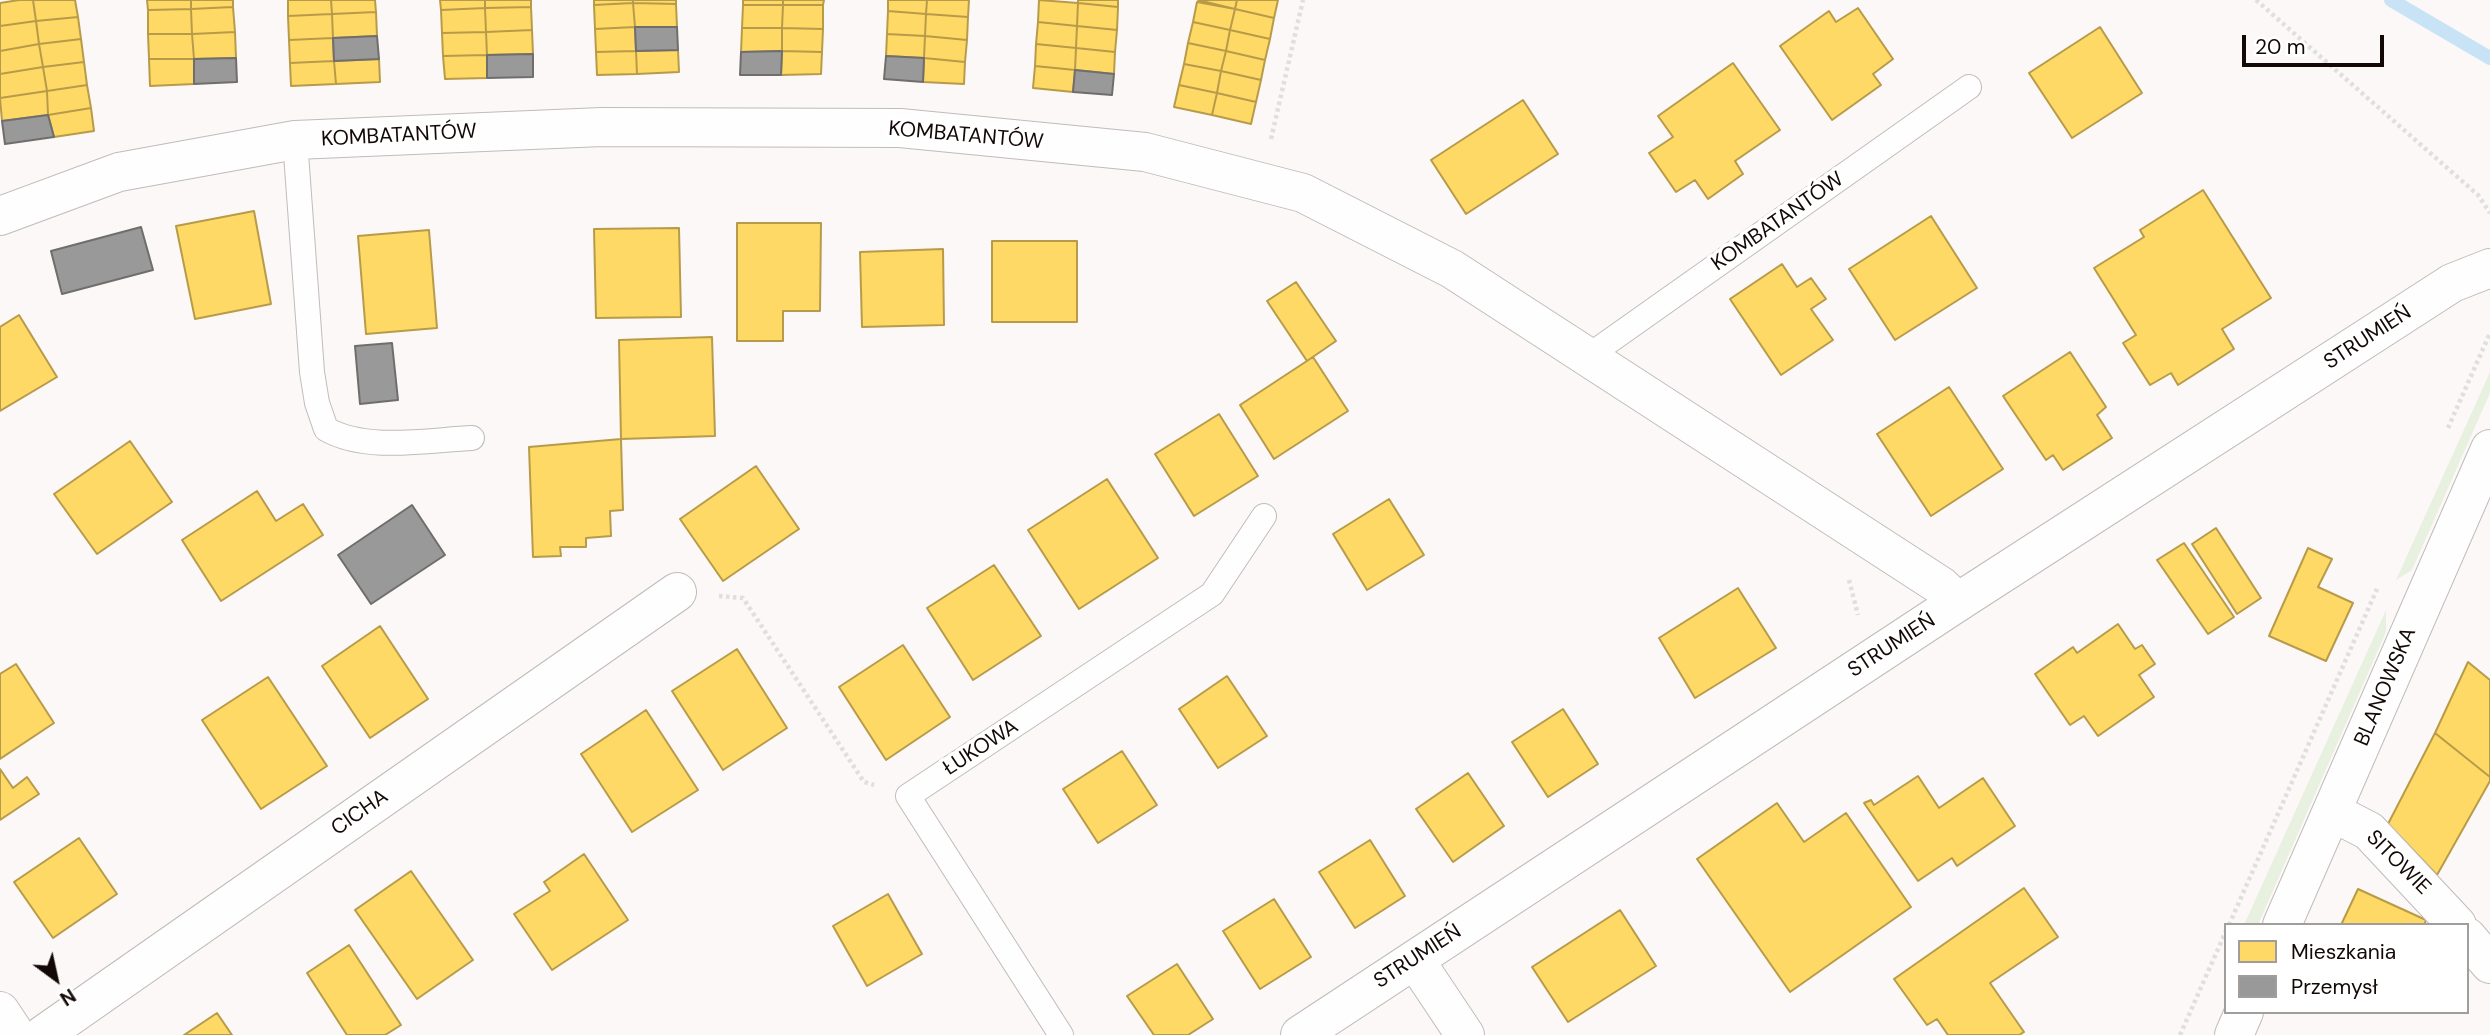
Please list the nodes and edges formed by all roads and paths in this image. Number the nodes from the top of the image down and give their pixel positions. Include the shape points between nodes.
1 (1303, 0) edge
2 (2256, 0) edge
3 (1969, 87) dead end
4 (295, 140) junction
5 (1268, 152) dead end
6 (2490, 213) edge
7 (0, 216) edge
8 (2490, 268) edge
9 (2490, 333) edge
10 (1587, 357) junction
11 (2445, 434) dead end
12 (472, 438) dead end
13 (2490, 449) edge
14 (1264, 516) dead end
15 (1846, 572) dead end
16 (2379, 585) dead end
17 (677, 592) joint
18 (1958, 602) junction
19 (1860, 623) dead end
20 (908, 796) junction
21 (2332, 812) junction
22 (2229, 923) edge
23 (2283, 923) edge
24 (2455, 923) edge
25 (2224, 936) edge
26 (2469, 939) edge
27 (1415, 960) junction
28 (2490, 964) edge
29 (0, 1011) edge
30 (2243, 1014) edge
31 (16, 1035) edge
32 (43, 1035) edge
33 (1061, 1035) edge
34 (1300, 1035) edge
35 (1465, 1035) edge
36 (2180, 1035) edge
37 (2234, 1035) edge

1 - 5 path
2 - 6 path via 2478,195
3 - 10 lane, KOMBATANTÓW
4 - 7 street, KOMBATANTÓW via 119,172
4 - 10 street, KOMBATANTÓW via 602,127 900,128 1145,152 1303,193 1451,270
4 - 12 lane, KOMBATANTÓW via 312,372 326,429 365,442
8 - 18 street, STRUMIEŃ via 2452,283
9 - 11 path
10 - 18 street, KOMBATANTÓW via 1941,586
13 - 21 street, BLANOWSKA
14 - 20 lane, ŁUKOWA via 1212,594
15 - 19 path
16 - 22 path
17 - 20 path via 743,598 864,782
17 - 32 street, CICHA
18 - 27 street, STRUMIEŃ
20 - 33 lane
21 - 23 street, BLANOWSKA
21 - 24 street, SITOWIE via 2370,831
25 - 36 path
26 - 28 street
27 - 34 street, STRUMIEŃ
27 - 35 street
29 - 31 street
30 - 37 street

